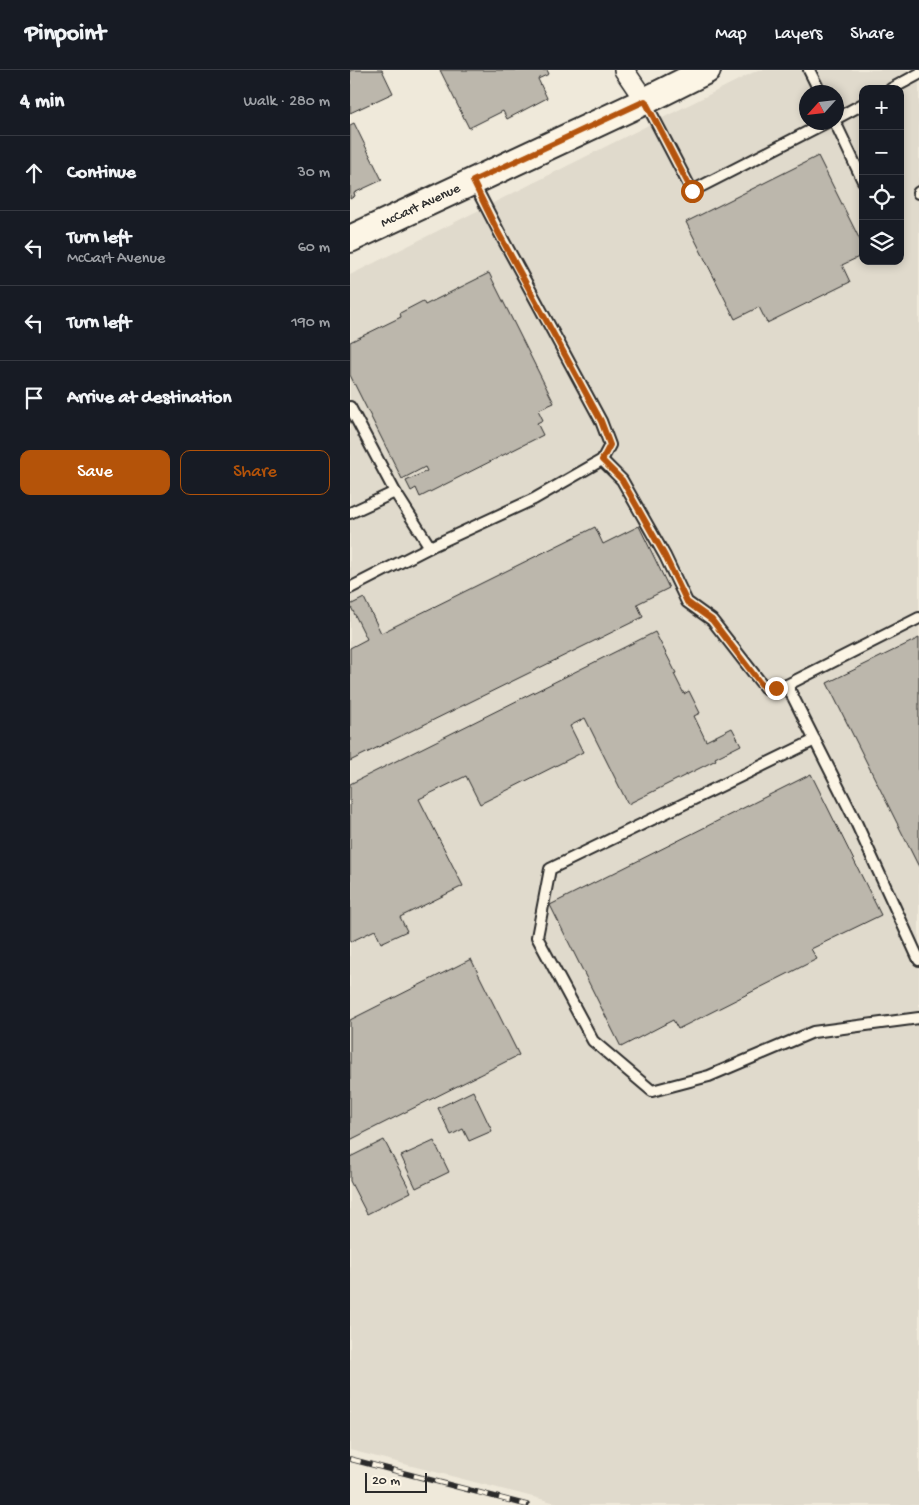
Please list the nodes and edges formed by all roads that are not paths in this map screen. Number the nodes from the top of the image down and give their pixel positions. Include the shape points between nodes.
1 (624, 70) edge
2 (707, 70) edge
3 (809, 70) edge
4 (919, 74) edge
5 (816, 85) edge
6 (898, 85) edge
7 (645, 101) junction
8 (859, 106) edge
9 (844, 114) edge
10 (811, 130) edge
11 (840, 130) edge
12 (860, 175) edge
13 (473, 181) junction
14 (350, 239) edge
15 (350, 406) edge
16 (602, 460) junction
17 (395, 492) junction
18 (350, 513) edge
19 (430, 547) junction
20 (350, 588) edge
21 (919, 618) edge
22 (787, 685) junction
23 (815, 740) junction
24 (919, 960) edge
25 (919, 1018) edge

1 - 7 street
2 - 7 main road, McCart Avenue
3 - 5 lane
4 - 6 lane
7 - 10 lane via 692,191
7 - 13 main road, McCart Avenue
8 - 9 lane
11 - 12 lane
13 - 14 main road, McCart Avenue
13 - 16 lane via 601,421 610,445
15 - 17 lane
16 - 19 lane via 534,499
16 - 22 lane via 622,480 687,602 712,620 764,688
17 - 18 lane
17 - 19 lane
19 - 20 lane
21 - 22 lane
22 - 23 lane
23 - 24 lane
23 - 25 lane via 550,869 537,937 593,1041 652,1091 709,1076 814,1032

